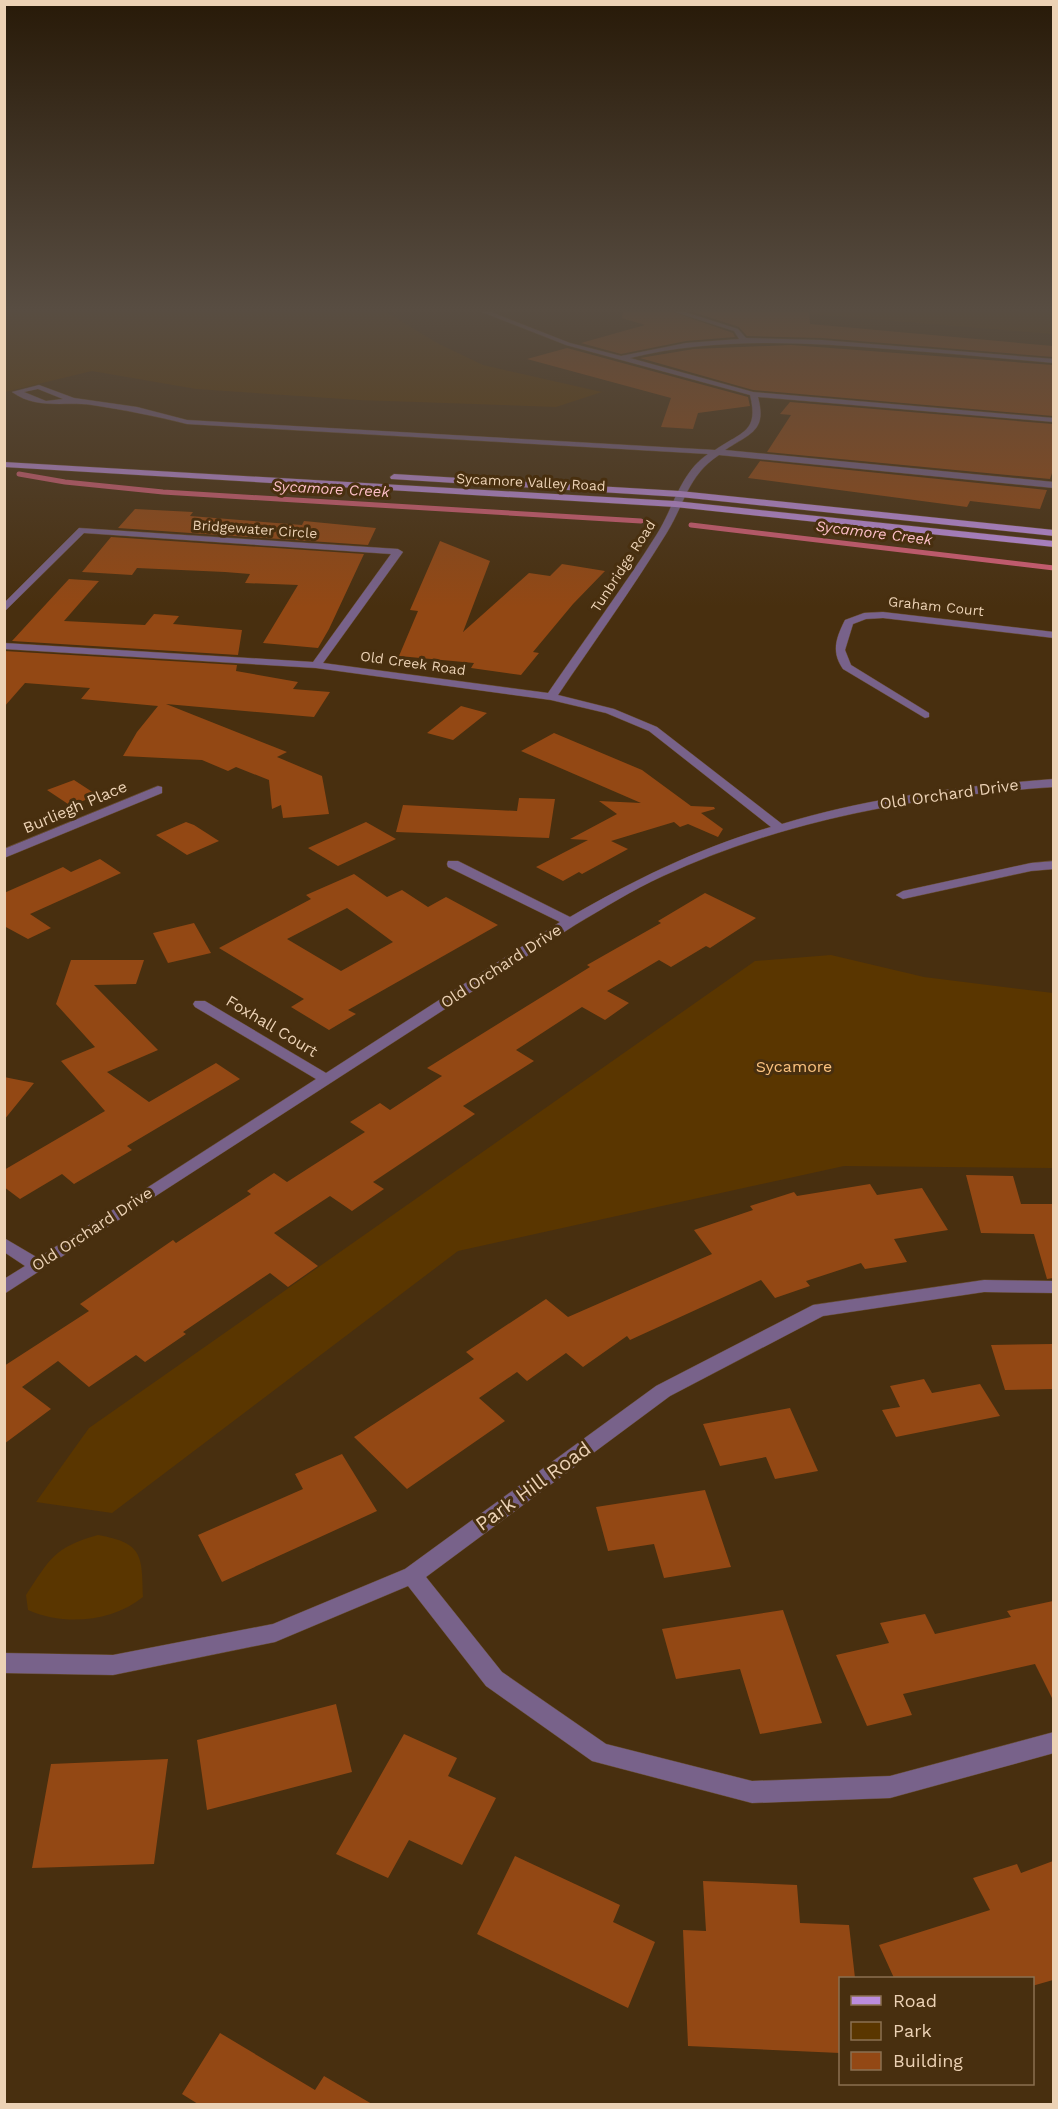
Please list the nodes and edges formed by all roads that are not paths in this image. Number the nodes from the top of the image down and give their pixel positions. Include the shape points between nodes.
1 (142, 410) edge
2 (757, 410) edge
3 (942, 410) edge
4 (1053, 420) edge
5 (713, 453) junction
6 (4, 454) edge
7 (4, 464) edge
8 (1053, 485) edge
9 (680, 494) junction
10 (675, 504) junction
11 (1053, 532) edge
12 (1053, 544) edge
13 (4, 609) edge
14 (1053, 634) edge
15 (4, 646) edge
16 (316, 665) junction
17 (551, 697) junction
18 (925, 715) dead end
19 (1053, 783) edge
20 (158, 790) dead end
21 (778, 827) junction
22 (4, 854) edge
23 (453, 864) dead end
24 (1053, 865) edge
25 (903, 895) dead end
26 (570, 922) junction
27 (200, 1004) dead end
28 (326, 1079) junction
29 (4, 1244) edge
30 (37, 1265) junction
31 (1053, 1287) edge
32 (4, 1288) edge
33 (412, 1575) junction
34 (4, 1663) edge
35 (1053, 1742) edge

1 - 5 street via 187,422
2 - 5 street, Tunbridge Road via 757,422 750,430
3 - 4 street
5 - 8 street
5 - 9 street, Tunbridge Road via 700,463
6 - 9 main road, Sycamore Valley Road
7 - 10 main road, Sycamore Valley Road
9 - 10 street, Tunbridge Road
9 - 11 main road, Sycamore Valley Road
10 - 12 main road, Sycamore Valley Road
10 - 17 street, Tunbridge Road via 663,532
13 - 16 street, Bridgewater Circle via 82,530 398,552
14 - 18 street, Graham Court via 883,615 849,622 838,650 847,667
15 - 16 street, Old Creek Road
16 - 17 street, Old Creek Road
17 - 21 street, Old Creek Road via 610,711 653,729
19 - 21 street, Old Orchard Drive via 927,795
20 - 22 street, Burliegh Place
21 - 26 street, Old Orchard Drive via 660,872
23 - 26 street
24 - 25 street via 1022,868
26 - 28 street, Old Orchard Drive
27 - 28 street, Foxhall Court
28 - 30 street, Old Orchard Drive
29 - 30 street
30 - 32 street, Old Orchard Drive
31 - 33 street, Park Hill Road via 984,1286 819,1310 663,1391
33 - 34 street, Park Hill Road via 275,1633 113,1665
33 - 35 street via 494,1679 600,1753 752,1792 890,1786

